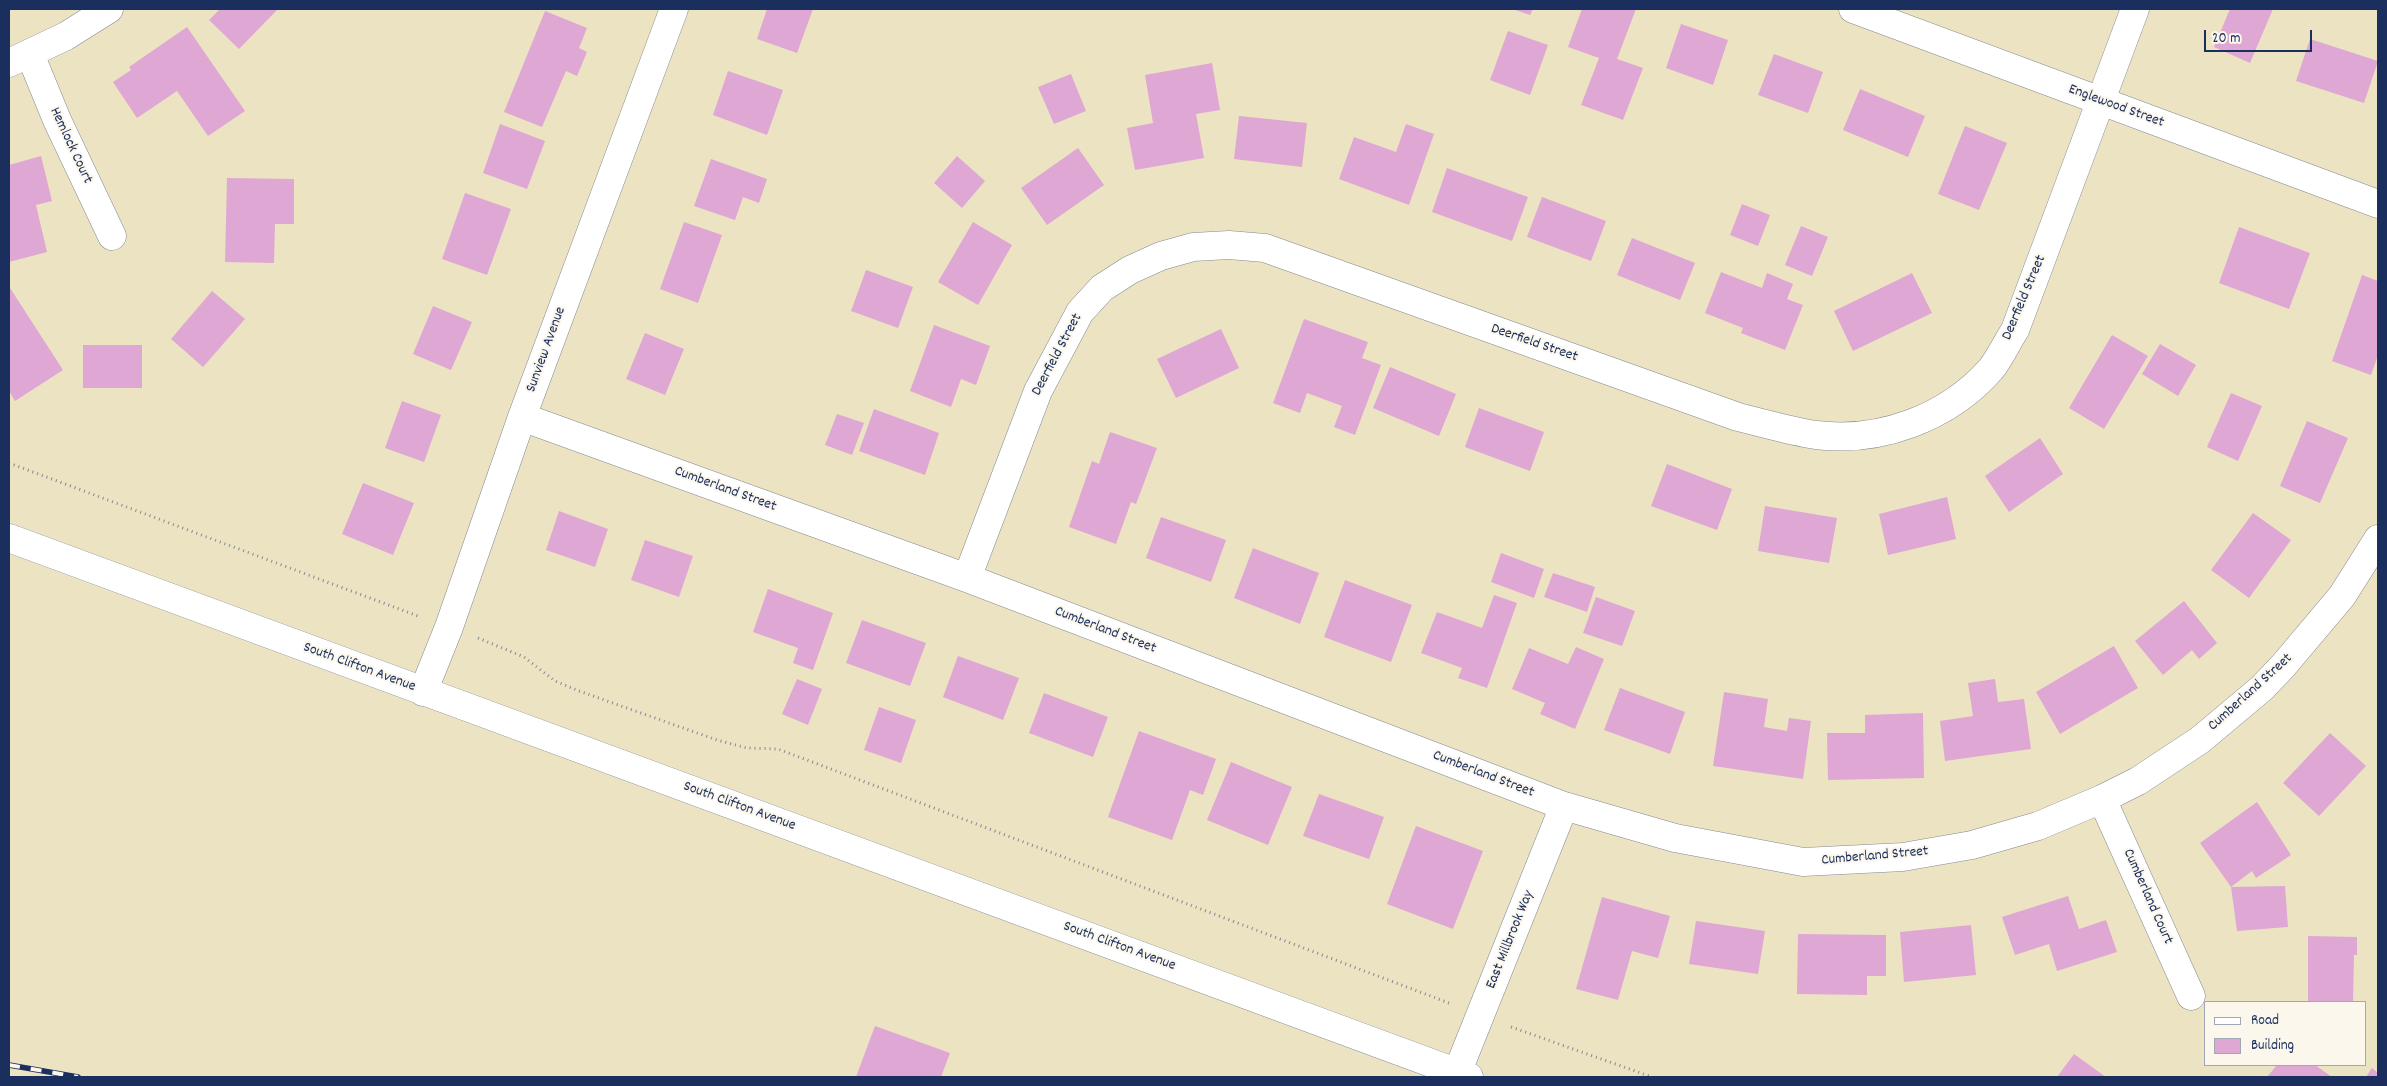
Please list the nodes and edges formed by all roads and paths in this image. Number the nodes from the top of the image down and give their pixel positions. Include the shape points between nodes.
1 (109, 9) edge
2 (674, 9) edge
3 (1853, 9) edge
4 (2135, 9) edge
5 (19, 59) edge
6 (2101, 101) junction
7 (2378, 204) edge
8 (112, 236) dead end
9 (522, 418) junction
10 (9, 463) edge
11 (9, 538) edge
12 (2378, 539) edge
13 (966, 578) junction
14 (449, 627) junction
15 (423, 692) junction
16 (2102, 799) junction
17 (1564, 806) junction
18 (2191, 996) dead end
19 (1481, 1015) junction
20 (1463, 1075) edge
21 (1652, 1077) edge

1 - 5 street via 66,36
2 - 9 street, Sunview Avenue
3 - 6 street, Englewood Street
4 - 6 street, Deerfield Street
5 - 8 street, Hemlock Court via 57,120
6 - 7 street, Englewood Street
6 - 13 street, Deerfield Street via 2015,330 1991,368 1959,399 1920,421 1883,432 1845,435 1817,435 1769,425 1738,417 1265,248 1193,247 1161,256 1130,270 1102,288 1080,312 1038,391
9 - 13 street, Cumberland Street
9 - 14 street, Sunview Avenue
10 - 14 path
11 - 15 street, South Clifton Avenue
12 - 16 street, Cumberland Street via 2342,596 2262,688 2200,740 2138,781
13 - 17 street, Cumberland Street
14 - 15 street, Sunview Avenue
14 - 19 path via 524,657 555,680 579,691 717,740 747,748 778,748
15 - 20 street, South Clifton Avenue
16 - 17 street, Cumberland Street via 2038,826 1972,846 1903,858 1834,862 1803,862 1675,838
16 - 18 street, Cumberland Court
17 - 19 street, East Millbrook Way
19 - 20 street, East Millbrook Way
19 - 21 path

